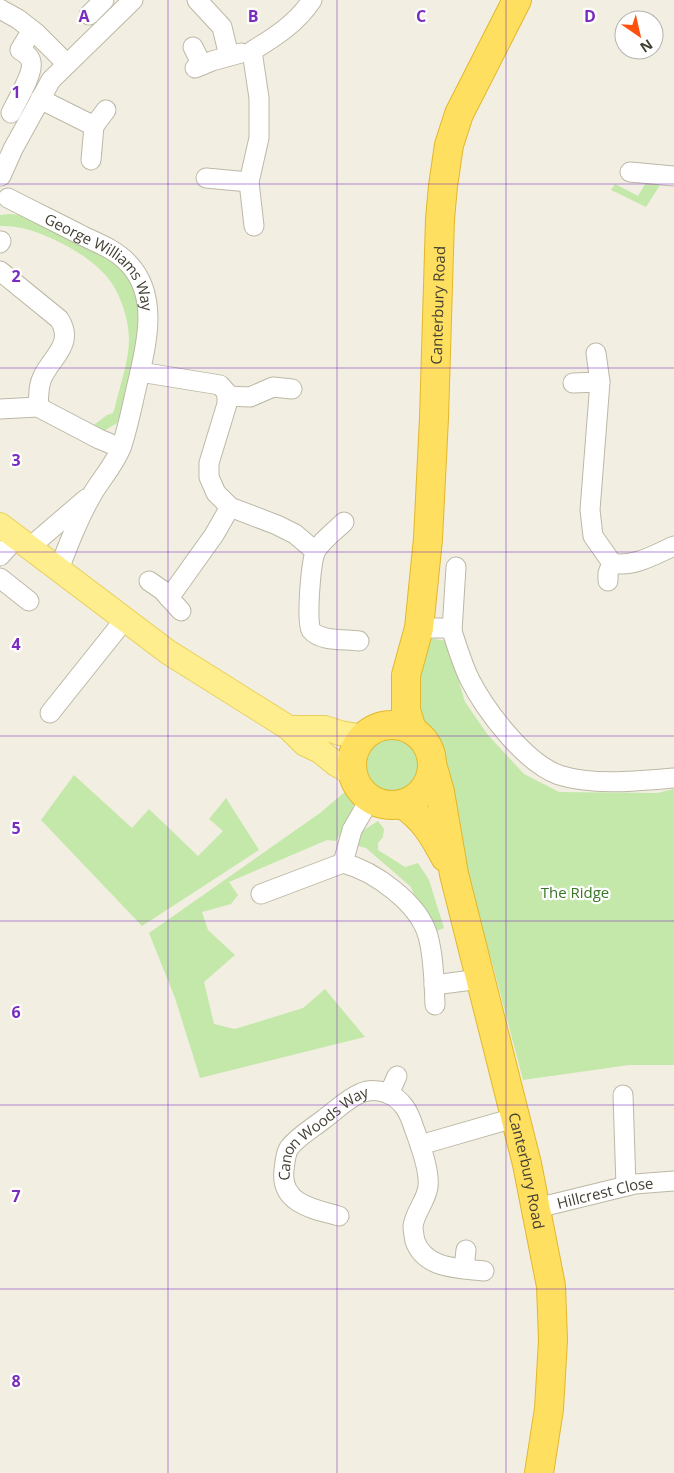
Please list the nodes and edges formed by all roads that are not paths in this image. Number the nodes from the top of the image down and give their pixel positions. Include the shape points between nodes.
1 (104, 0) edge
2 (133, 0) edge
3 (197, 0) edge
4 (312, 0) edge
5 (517, 0) edge
6 (0, 9) edge
7 (89, 16) dead end
8 (32, 30) junction
9 (193, 47) dead end
10 (252, 51) junction
11 (229, 56) junction
12 (67, 64) junction
13 (40, 99) junction
14 (106, 110) dead end
15 (11, 113) dead end
16 (94, 126) junction
17 (91, 160) dead end
18 (630, 172) dead end
19 (0, 176) edge
20 (674, 176) edge
21 (206, 178) dead end
22 (248, 182) junction
23 (4, 202) edge
24 (254, 226) dead end
25 (0, 271) edge
26 (596, 353) dead end
27 (140, 372) junction
28 (600, 382) junction
29 (572, 383) dead end
30 (292, 389) dead end
31 (227, 396) junction
32 (38, 407) junction
33 (0, 409) edge
34 (120, 448) junction
35 (93, 493) junction
36 (230, 507) junction
37 (344, 522) dead end
38 (16, 536) edge
39 (674, 546) edge
40 (315, 551) junction
41 (0, 556) edge
42 (456, 567) dead end
43 (59, 569) junction
44 (0, 578) edge
45 (149, 581) dead end
46 (29, 601) dead end
47 (125, 619) junction
48 (419, 628) junction
49 (452, 631) junction
50 (359, 641) dead end
51 (406, 675) junction
52 (50, 713) dead end
53 (289, 728) junction
54 (412, 730) junction
55 (369, 733) junction
56 (432, 764) junction
57 (352, 773) junction
58 (674, 778) edge
59 (370, 799) junction
60 (402, 804) junction
61 (342, 863) junction
62 (454, 874) junction
63 (261, 894) dead end
64 (480, 980) junction
65 (434, 985) junction
66 (435, 1006) dead end
67 (397, 1076) dead end
68 (389, 1094) junction
69 (623, 1095) dead end
70 (514, 1118) junction
71 (420, 1145) junction
72 (674, 1181) edge
73 (626, 1186) junction
74 (537, 1208) junction
75 (329, 1209) dead end
76 (484, 1270) dead end
77 (539, 1473) edge

1 - 7 street
2 - 12 street, George Williams Way
3 - 11 street via 222,27
4 - 10 street via 288,27
5 - 48 highway, Canterbury Road via 459,114 449,145 442,186 430,502
6 - 8 street
8 - 12 street
8 - 15 street via 20,50 28,55 32,70
9 - 11 street via 198,66
10 - 11 street
10 - 22 street via 259,98 259,138
12 - 13 street, George Williams Way via 51,80
13 - 16 street
13 - 19 street, George Williams Way
14 - 16 street
16 - 17 street
18 - 20 street
19 - 23 street, George Williams Way via 9,186
21 - 22 street
22 - 24 street
23 - 27 street, George Williams Way via 112,250 128,263 138,276 148,310
25 - 32 street via 63,325 62,347 39,385
26 - 28 street
27 - 31 street via 220,385
27 - 34 street, George Williams Way
28 - 29 street
28 - 39 street via 590,510 593,536 610,572
30 - 31 street via 273,387 250,397
31 - 36 street via 209,463 216,493
32 - 33 street
32 - 34 street
34 - 35 street, George Williams Way
35 - 38 street, George Williams Way
35 - 43 street, George Williams Way via 72,533
36 - 40 street via 295,534
36 - 45 street via 175,604
37 - 40 street
38 - 41 street, George Williams Way
38 - 43 main road
40 - 50 street via 308,621 311,629 319,635
42 - 49 street
43 - 47 main road
44 - 46 street
47 - 52 street
47 - 53 main road via 168,652
48 - 49 street
48 - 51 highway, Canterbury Road
49 - 58 street via 477,693 509,736 527,754 558,774 579,779 632,782
51 - 54 highway, Canterbury Road via 406,710
51 - 55 highway, Canterbury Road
53 - 55 main road
53 - 57 main road via 305,744
54 - 55 highway via 387,725
54 - 56 highway via 422,739
55 - 57 highway via 355,748
56 - 60 highway via 424,789
56 - 62 highway, Canterbury Road
57 - 59 highway via 359,788
59 - 60 highway via 391,805
59 - 61 street via 352,830
60 - 62 highway, Canterbury Road via 423,820
61 - 63 street
61 - 65 street via 371,874 407,902 421,920 428,935
62 - 64 highway, Canterbury Road
64 - 65 street
64 - 70 highway, Canterbury Road
65 - 66 street
67 - 68 street, Canon Woods Way
68 - 71 street, Canon Woods Way via 408,1111
68 - 75 street, Canon Woods Way via 376,1089 362,1092 289,1149 284,1176 287,1192 304,1206
69 - 73 street
70 - 71 street
70 - 74 highway, Canterbury Road
71 - 76 street, Canon Woods Way via 428,1186 413,1226 421,1252 433,1262 450,1267 465,1259
72 - 73 street, Hillcrest Close
73 - 74 street, Hillcrest Close
74 - 77 highway, Canterbury Road via 551,1286 553,1340 549,1409

